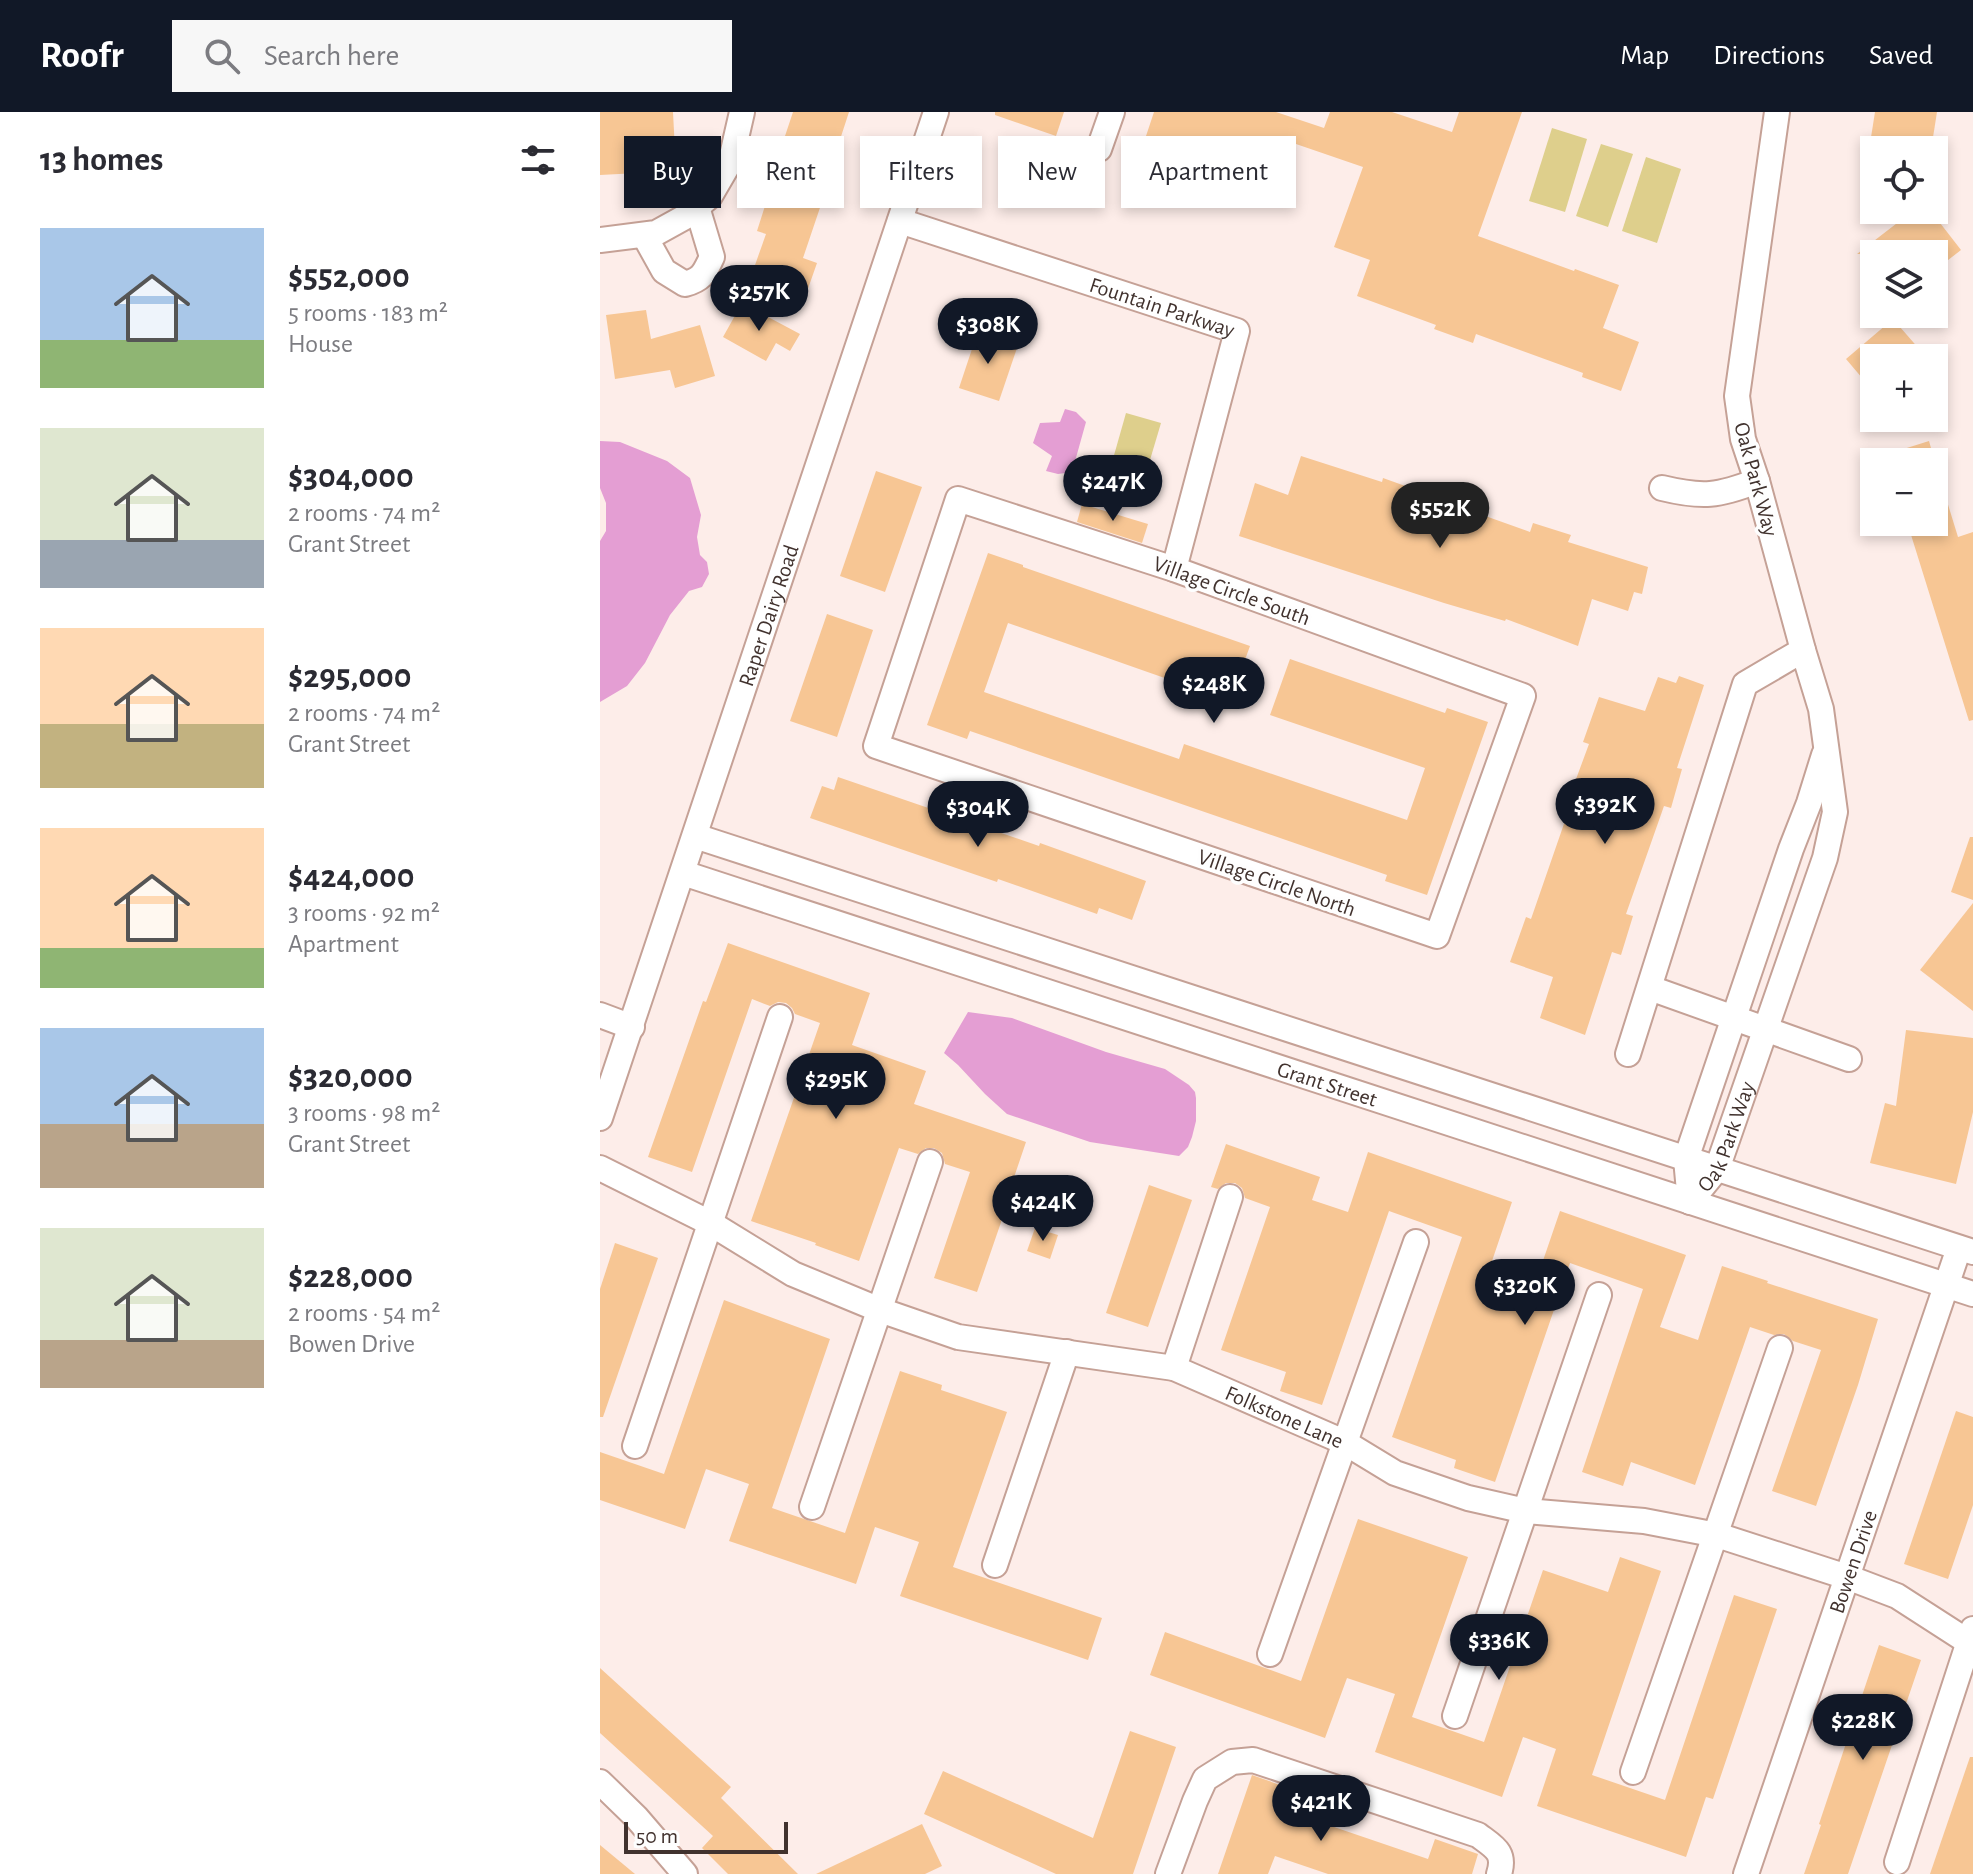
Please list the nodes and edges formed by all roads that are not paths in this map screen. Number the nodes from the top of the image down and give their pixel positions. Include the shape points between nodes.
1 (742, 112) edge
2 (936, 112) edge
3 (1112, 112) edge
4 (1777, 112) edge
5 (1104, 136) edge
6 (721, 177) edge
7 (696, 208) edge
8 (697, 208) edge
9 (900, 221) junction
10 (644, 235) junction
11 (600, 240) edge
12 (1757, 481) junction
13 (1662, 488) dead end
14 (1174, 569) junction
15 (1803, 650) junction
16 (1523, 696) joint
17 (876, 746) joint
18 (1826, 746) junction
19 (695, 836) junction
20 (683, 873) junction
21 (1650, 988) junction
22 (600, 1015) edge
23 (780, 1017) dead end
24 (1734, 1018) junction
25 (632, 1027) junction
26 (1766, 1029) junction
27 (1628, 1054) dead end
28 (1849, 1059) dead end
29 (600, 1118) edge
30 (1686, 1159) junction
31 (930, 1162) dead end
32 (600, 1168) edge
33 (1717, 1169) junction
34 (1230, 1197) dead end
35 (1690, 1202) junction
36 (710, 1223) junction
37 (1416, 1242) dead end
38 (1966, 1250) edge
39 (1946, 1285) junction
40 (1973, 1294) edge
41 (1599, 1295) dead end
42 (880, 1310) junction
43 (1780, 1348) dead end
44 (1067, 1352) junction
45 (1174, 1368) junction
46 (1344, 1442) junction
47 (635, 1446) dead end
48 (812, 1507) dead end
49 (1526, 1511) junction
50 (1717, 1535) junction
51 (995, 1565) dead end
52 (1847, 1577) junction
53 (1972, 1638) edge
54 (1270, 1654) dead end
55 (1455, 1716) dead end
56 (1633, 1772) dead end
57 (600, 1782) edge
58 (1897, 1862) dead end
59 (685, 1874) edge
60 (1168, 1874) edge
61 (1499, 1874) edge
62 (1746, 1874) edge

1 - 6 street via 731,160
2 - 9 street, Raper Dairy Road
3 - 5 street
4 - 12 street, Oak Park Way via 1737,396 1743,439
7 - 10 street
8 - 10 street via 712,257 696,281 685,284 664,271
9 - 14 street, Fountain Parkway via 1237,331
9 - 19 street, Raper Dairy Road
10 - 11 street
12 - 13 street via 1699,496
12 - 15 street, Oak Park Way
14 - 16 street, Village Circle South
14 - 17 street, Village Circle South via 958,499
15 - 18 street, Oak Park Way
15 - 21 street via 1745,684
16 - 17 street, Village Circle North via 1437,936
18 - 24 street, Oak Park Way
18 - 26 street, Oak Park Way via 1835,812 1825,858
19 - 20 street, Raper Dairy Road
19 - 30 street, Grant Street
20 - 25 street, Raper Dairy Road
20 - 35 street, Grant Street
21 - 24 street
21 - 27 street
22 - 25 street
23 - 36 street
24 - 26 street
24 - 30 street, Oak Park Way
25 - 29 street, Raper Dairy Road
26 - 28 street
26 - 33 street, Oak Park Way
30 - 33 street, Grant Street
30 - 35 street, Oak Park Way
31 - 42 street
32 - 36 street, Folkstone Lane
33 - 35 street, Oak Park Way
33 - 38 street, Grant Street
34 - 45 street
35 - 39 street, Grant Street
36 - 42 street, Folkstone Lane via 793,1274
36 - 47 street
37 - 46 street
38 - 39 street, Bowen Drive
39 - 40 street, Grant Street
39 - 52 street, Bowen Drive
41 - 49 street
42 - 44 street, Folkstone Lane via 958,1337
42 - 48 street
43 - 50 street
44 - 45 street, Folkstone Lane
44 - 51 street
45 - 46 street, Folkstone Lane
46 - 49 street, Folkstone Lane via 1395,1473
46 - 54 street
49 - 50 street, Folkstone Lane via 1644,1521
49 - 55 street
50 - 52 street, Folkstone Lane
50 - 56 street
52 - 53 street, Folkstone Lane via 1897,1596
52 - 62 street, Bowen Drive
53 - 58 street
57 - 59 street
60 - 61 street via 1205,1779 1232,1762 1253,1760 1478,1835 1498,1850 1503,1863

